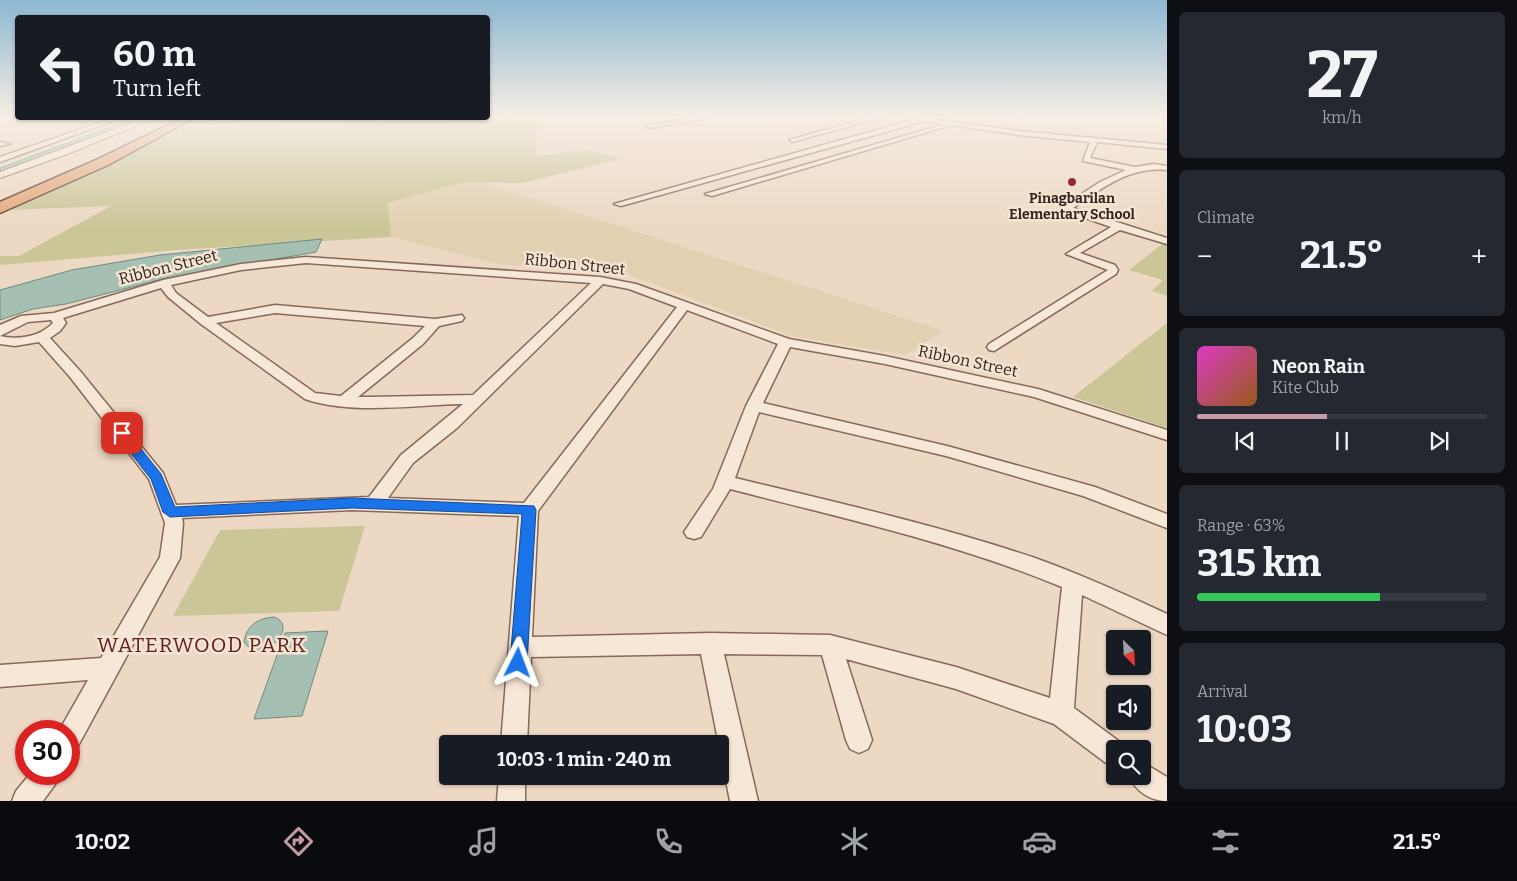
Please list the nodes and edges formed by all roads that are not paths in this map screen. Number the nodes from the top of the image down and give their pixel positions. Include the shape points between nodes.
1 (19, 153) edge
2 (61, 153) edge
3 (120, 153) edge
4 (798, 153) edge
5 (850, 153) edge
6 (1088, 153) edge
7 (0, 160) edge
8 (1167, 168) edge
9 (1134, 169) junction
10 (0, 175) edge
11 (708, 194) dead end
12 (618, 204) dead end
13 (0, 208) edge
14 (1119, 227) junction
15 (1167, 241) edge
16 (600, 280) junction
17 (163, 283) junction
18 (686, 305) junction
19 (55, 317) junction
20 (458, 318) dead end
21 (19, 321) junction
22 (205, 321) junction
23 (0, 323) edge
24 (435, 323) junction
25 (41, 336) junction
26 (1, 339) edge
27 (786, 342) junction
28 (994, 347) dead end
29 (476, 399) junction
30 (344, 401) junction
31 (754, 406) junction
32 (1167, 435) edge
33 (724, 481) junction
34 (374, 504) junction
35 (529, 510) junction
36 (170, 512) junction
37 (1167, 521) edge
38 (694, 532) dead end
39 (1073, 582) junction
40 (1167, 626) edge
41 (710, 644) junction
42 (830, 644) junction
43 (519, 648) junction
44 (106, 668) junction
45 (0, 676) edge
46 (1061, 714) junction
47 (78, 720) edge
48 (514, 735) edge
49 (859, 740) dead end
50 (1106, 747) edge
51 (1151, 782) edge
52 (38, 785) edge
53 (512, 785) edge
54 (1167, 794) edge
55 (26, 801) edge
56 (511, 801) edge
57 (744, 801) edge

1 - 7 street
2 - 10 street
3 - 13 highway
4 - 12 street
5 - 11 street
6 - 9 street via 1086,159
8 - 9 street
9 - 14 street via 1101,185 1068,207
14 - 15 street
14 - 28 street via 1071,254 1110,267 1114,270 1112,272
16 - 17 street, Ribbon Street via 306,260 234,268
16 - 18 street, Ribbon Street via 632,286
16 - 29 street
17 - 19 street, Ribbon Street
17 - 22 street via 172,295
18 - 27 street, Ribbon Street
18 - 35 street
19 - 21 street, Ribbon Street via 40,316
19 - 25 street via 59,319 58,326
20 - 24 street
21 - 23 street
21 - 26 street
22 - 24 street via 275,309
22 - 30 street via 279,377 310,396
24 - 30 street via 418,342
25 - 26 street via 20,342
25 - 36 street via 157,477
27 - 31 street
27 - 32 street, Ribbon Street via 1038,393
29 - 30 street
29 - 34 street via 407,459
31 - 33 street
31 - 37 street via 957,453 1089,491
33 - 38 street
33 - 39 street via 897,525 1030,565
34 - 35 street
34 - 36 street
35 - 43 street
36 - 44 street via 174,523 170,558
39 - 40 street
39 - 46 street
41 - 42 street
41 - 43 street
41 - 57 street
42 - 46 street via 956,678
42 - 49 street
43 - 48 street
44 - 45 street
44 - 47 street
46 - 50 street
51 - 54 street
52 - 55 street
53 - 56 street

